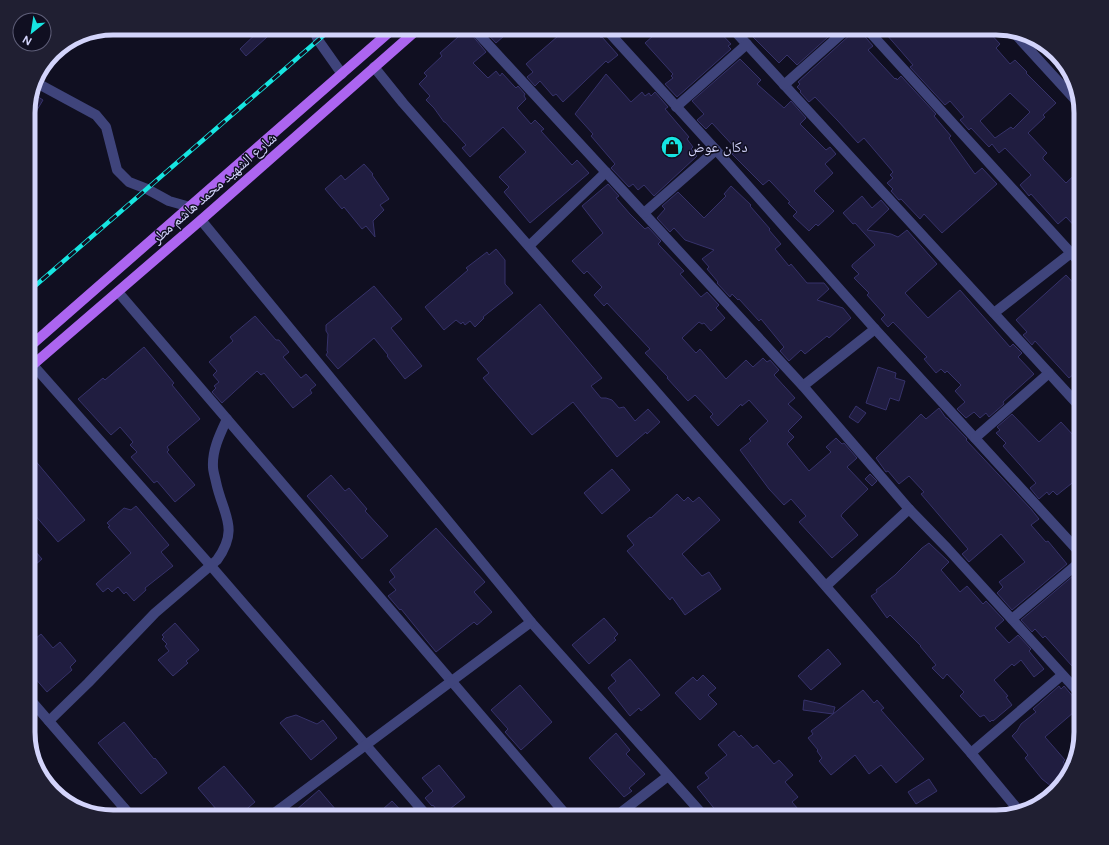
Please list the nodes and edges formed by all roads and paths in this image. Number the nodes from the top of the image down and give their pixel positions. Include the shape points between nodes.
1 (316, 35) edge
2 (386, 35) edge
3 (411, 35) edge
4 (480, 35) edge
5 (611, 35) edge
6 (739, 35) edge
7 (840, 35) edge
8 (872, 35) edge
9 (1020, 39) edge
10 (747, 44) junction
11 (374, 67) junction
12 (342, 74) junction
13 (40, 85) edge
14 (784, 85) junction
15 (1073, 97) edge
16 (676, 107) junction
17 (716, 150) junction
18 (606, 172) junction
19 (190, 207) junction
20 (644, 213) junction
21 (201, 220) junction
22 (529, 246) junction
23 (1071, 253) junction
24 (1074, 256) edge
25 (118, 292) junction
26 (994, 314) junction
27 (875, 329) junction
28 (35, 342) edge
29 (35, 363) edge
30 (35, 372) edge
31 (1049, 374) junction
32 (803, 386) junction
33 (1074, 401) edge
34 (227, 419) junction
35 (975, 438) junction
36 (909, 509) junction
37 (1074, 546) edge
38 (211, 566) junction
39 (1074, 567) edge
40 (826, 586) junction
41 (1012, 619) junction
42 (531, 622) junction
43 (1062, 675) junction
44 (452, 681) junction
45 (1074, 688) edge
46 (35, 704) edge
47 (49, 721) junction
48 (366, 744) junction
49 (971, 753) junction
50 (668, 776) junction
51 (124, 808) edge
52 (1016, 808) edge
53 (277, 810) edge
54 (422, 810) edge
55 (562, 810) edge
56 (624, 810) edge
57 (699, 810) edge

1 - 12 street
2 - 12 main road, شارع الشهيد محمد هاشم مطر
3 - 11 main road, شارع الشهيد محمد هاشم مطر
4 - 18 street
5 - 16 street
6 - 10 street
7 - 14 street
8 - 23 street
9 - 15 street
10 - 14 street
10 - 16 street
11 - 21 main road, شارع الشهيد محمد هاشم مطر
11 - 22 street
12 - 19 main road, شارع الشهيد محمد هاشم مطر
13 - 19 street via 96,116 106,127 117,170 129,182 147,188 169,201
14 - 26 street
16 - 17 street
17 - 20 street
17 - 27 street
18 - 20 street
18 - 22 street
19 - 28 main road, شارع الشهيد محمد هاشم مطر
20 - 32 street
21 - 25 main road, شارع الشهيد محمد هاشم مطر
21 - 42 street
22 - 40 street
23 - 24 street
23 - 26 street
25 - 29 main road, شارع الشهيد محمد هاشم مطر
25 - 34 street
26 - 31 street
27 - 32 street
27 - 35 street
30 - 38 street
31 - 33 street
31 - 35 street
32 - 36 street
34 - 38 street via 214,451 213,467 229,526 229,536 225,550
34 - 44 street
35 - 37 street
36 - 40 street
36 - 41 street
38 - 47 street via 155,613
38 - 48 street
39 - 41 street
40 - 49 street
41 - 43 street
42 - 44 street
42 - 50 street
43 - 45 street
43 - 49 street
44 - 48 street
44 - 55 street
46 - 47 street
47 - 51 street
48 - 53 street
48 - 54 street
49 - 52 street
50 - 56 street
50 - 57 street

